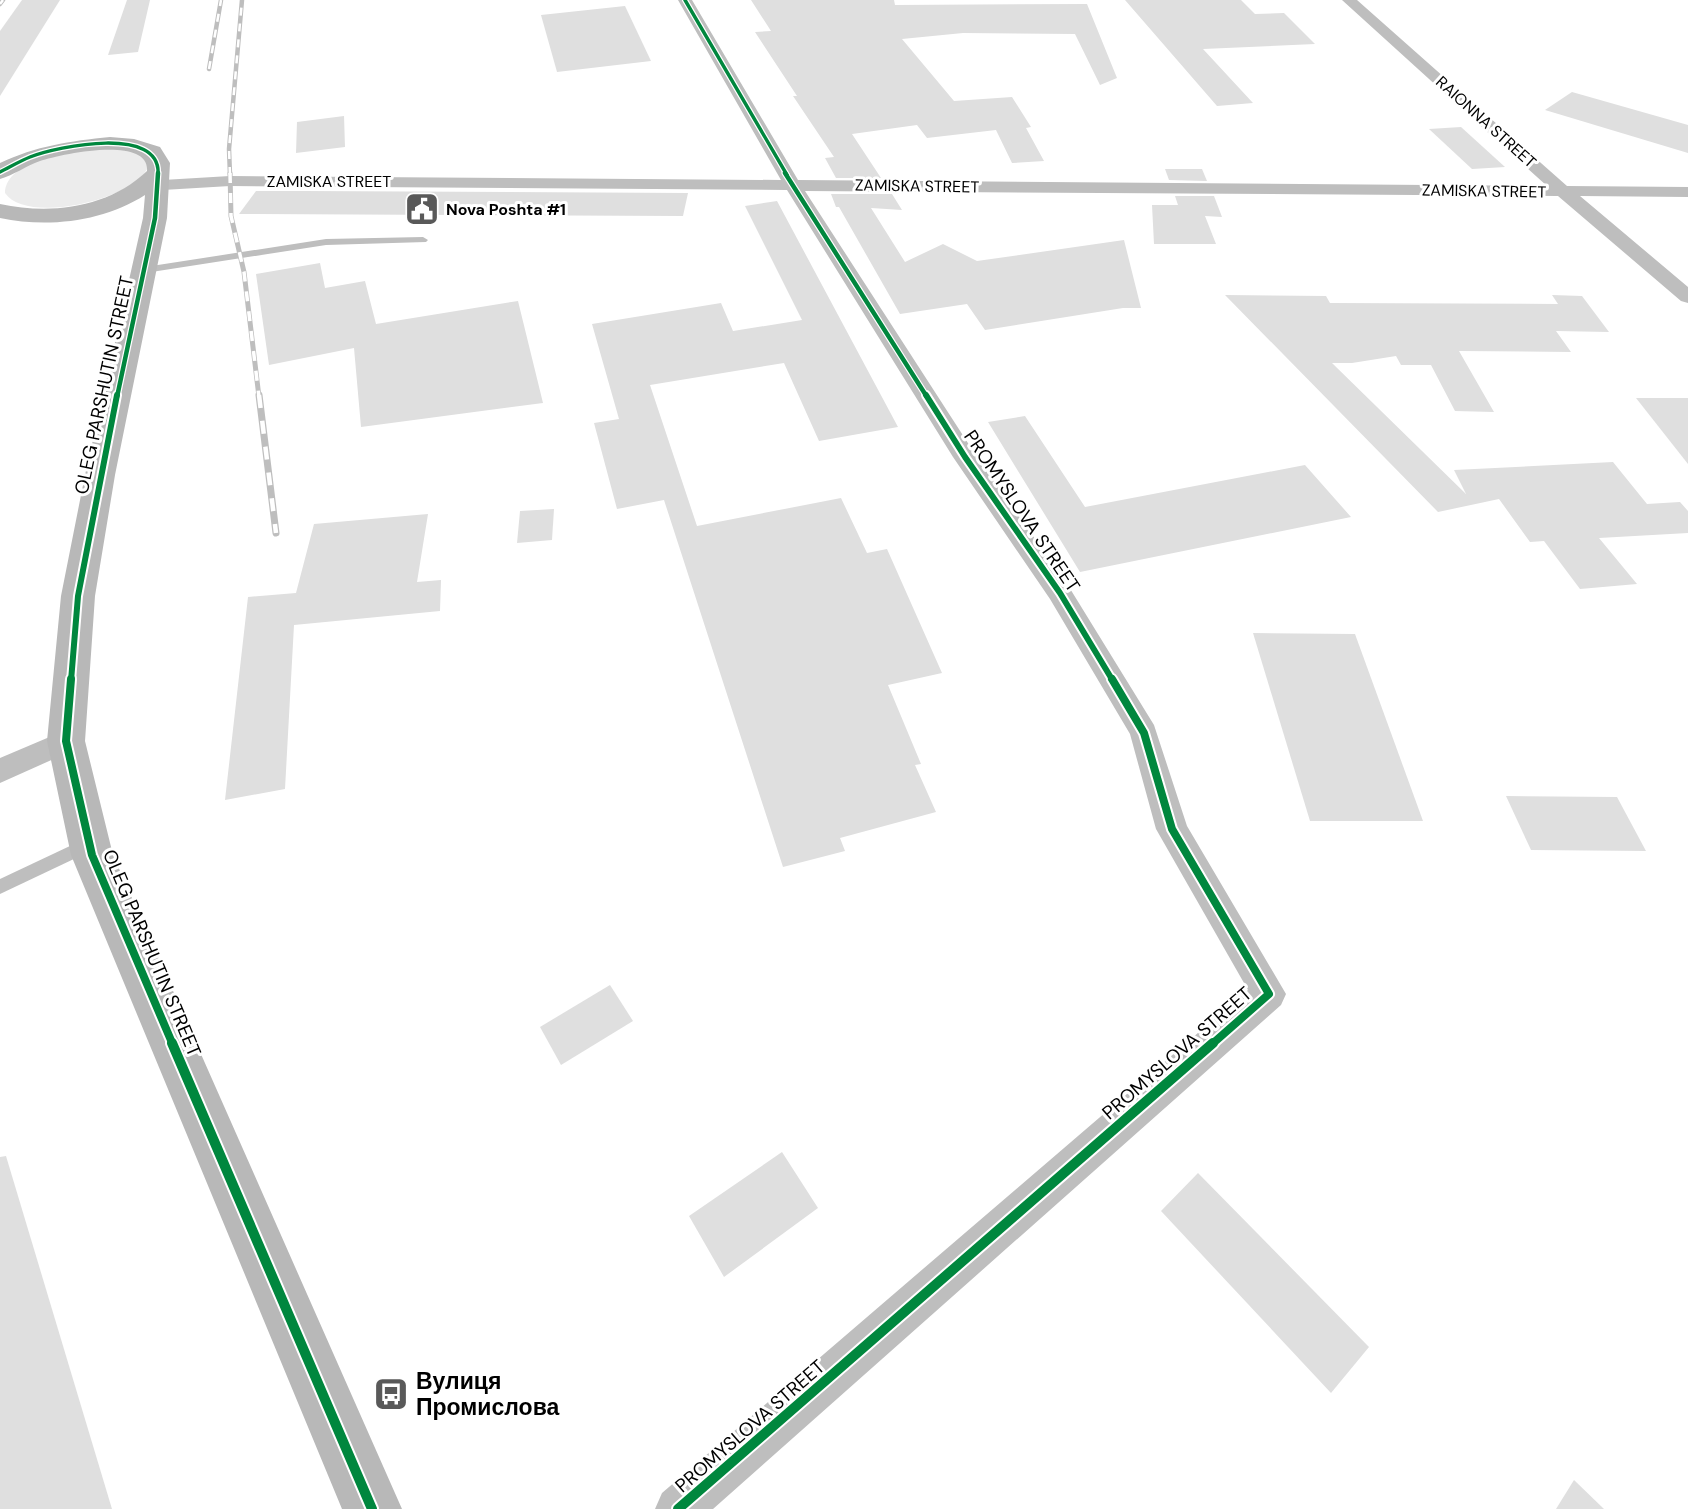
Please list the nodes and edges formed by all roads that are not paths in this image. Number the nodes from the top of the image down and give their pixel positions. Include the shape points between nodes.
1 (685, 0) edge
2 (1349, 0) edge
3 (30, 157) junction
4 (0, 165) edge
5 (0, 172) edge
6 (154, 181) junction
7 (792, 184) junction
8 (1564, 192) junction
9 (1688, 192) edge
10 (1, 212) edge
11 (43, 216) junction
12 (423, 240) dead end
13 (139, 242) junction
14 (1688, 297) edge
15 (66, 741) junction
16 (0, 771) edge
17 (89, 844) junction
18 (0, 887) edge
19 (372, 1509) edge
20 (678, 1509) edge

1 - 7 street, PROMYSLOVA STREET
2 - 8 street, RAIONNA STREET
3 - 4 street
3 - 5 street
3 - 6 street via 80,145 134,145 152,152 159,163
6 - 7 street, ZAMISKA STREET
6 - 11 street via 102,206
6 - 13 street, OLEG PARSHUTIN STREET
7 - 8 street, ZAMISKA STREET
7 - 20 street, PROMYSLOVA STREET via 965,457 1060,593 1144,733 1172,829 1269,994
8 - 9 street, ZAMISKA STREET
8 - 14 street, RAIONNA STREET
10 - 11 street
11 - 13 street via 104,218
12 - 13 lane
13 - 15 street, OLEG PARSHUTIN STREET via 78,596
15 - 16 street
15 - 17 street, OLEG PARSHUTIN STREET
17 - 18 lane
17 - 19 street, OLEG PARSHUTIN STREET

